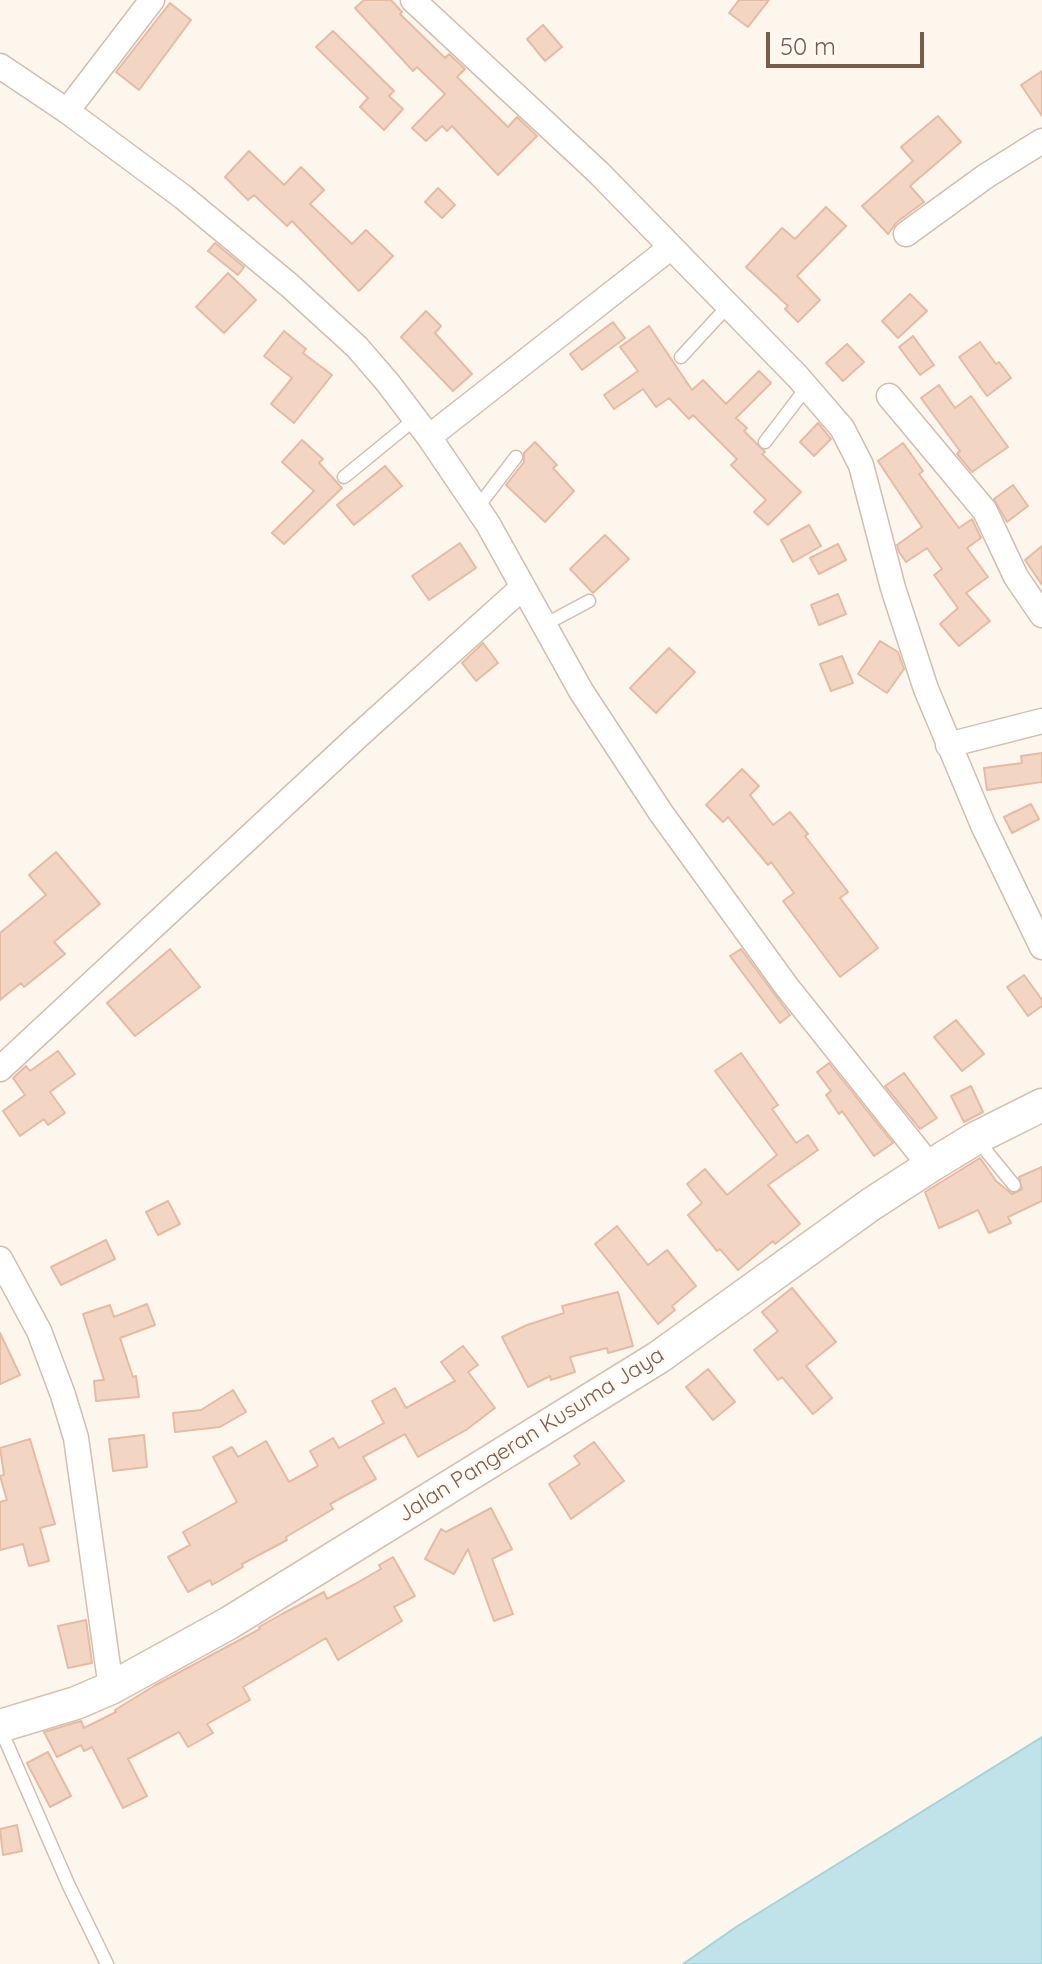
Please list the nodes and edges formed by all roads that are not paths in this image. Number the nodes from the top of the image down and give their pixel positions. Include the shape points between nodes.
1 (152, 0) edge
2 (413, 0) edge
3 (0, 66) edge
4 (67, 111) junction
5 (1042, 141) edge
6 (906, 234) dead end
7 (670, 248) junction
8 (728, 306) junction
9 (681, 357) dead end
10 (807, 387) junction
11 (889, 396) dead end
12 (422, 428) junction
13 (765, 442) dead end
14 (516, 457) dead end
15 (344, 477) dead end
16 (477, 508) junction
17 (523, 587) junction
18 (589, 601) dead end
19 (1042, 615) edge
20 (544, 625) junction
21 (1042, 721) edge
22 (948, 745) junction
23 (1042, 947) edge
24 (0, 1069) edge
25 (1042, 1105) edge
26 (976, 1138) junction
27 (930, 1166) junction
28 (1014, 1185) dead end
29 (0, 1259) edge
30 (111, 1688) junction
31 (0, 1727) edge
32 (107, 1964) edge

1 - 4 street
2 - 7 street via 599,173
3 - 4 street
4 - 12 street via 289,285 357,347
5 - 6 street
7 - 8 street
7 - 12 street
8 - 9 lane
8 - 10 street
10 - 13 lane
10 - 22 street via 842,428 861,465 906,631
11 - 19 street via 985,511 1016,577
12 - 15 lane
12 - 16 street
14 - 16 lane
16 - 17 street
17 - 20 street
17 - 24 street
18 - 20 lane
20 - 27 street via 661,813 787,987
21 - 22 street
22 - 23 street
25 - 26 street, Jalan Pangeran Kusuma Jaya
26 - 27 street, Jalan Pangeran Kusuma Jaya
26 - 28 lane
27 - 30 street, Jalan Pangeran Kusuma Jaya via 659,1357 229,1623
29 - 30 street via 39,1331 76,1438
30 - 31 street, Jalan Pangeran Kusuma Jaya
31 - 32 lane

